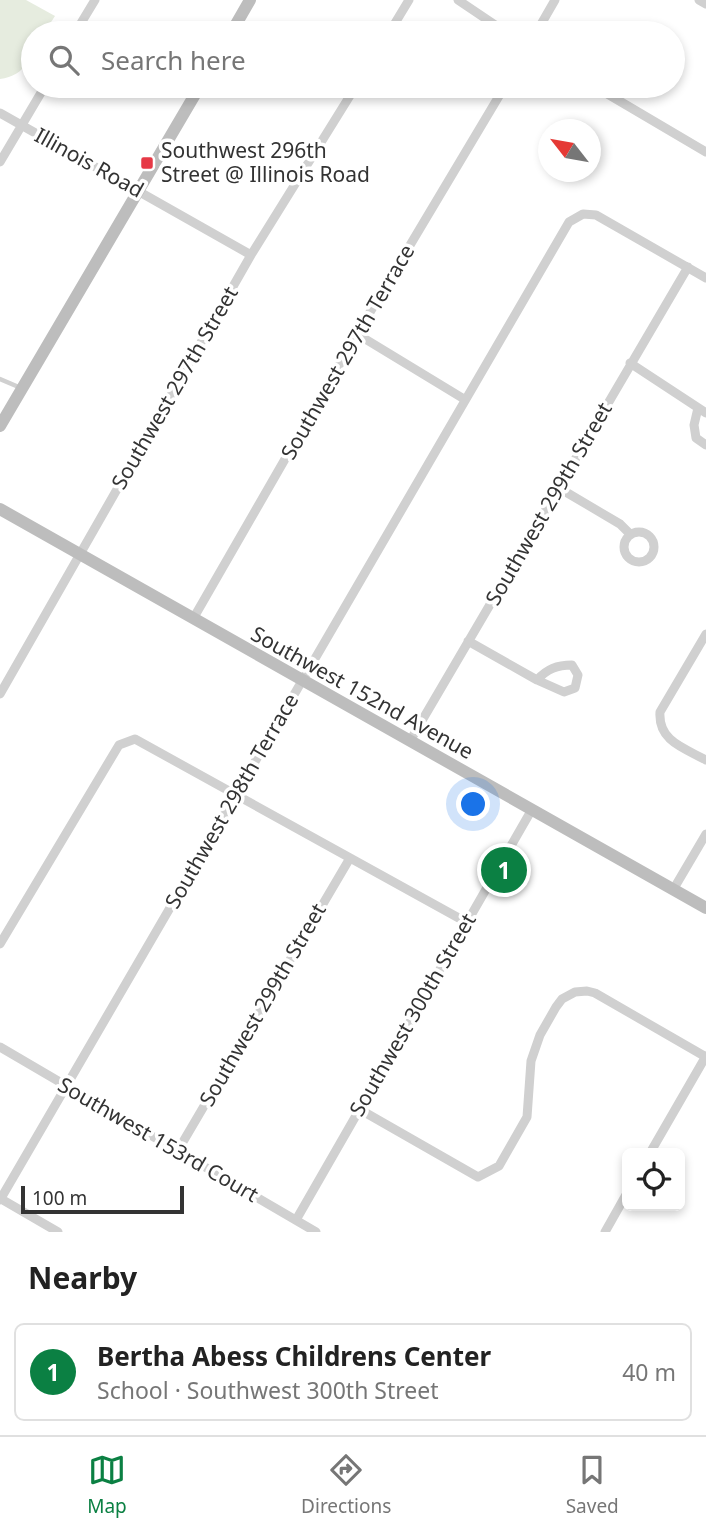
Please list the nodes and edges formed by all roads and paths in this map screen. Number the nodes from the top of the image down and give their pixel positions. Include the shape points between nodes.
1 (95, 0) edge
2 (250, 0) edge
3 (409, 0) edge
4 (458, 0) edge
5 (555, 0) edge
6 (82, 21) edge
7 (238, 21) edge
8 (396, 21) edge
9 (490, 21) edge
10 (543, 21) edge
11 (38, 98) edge
12 (193, 98) edge
13 (349, 98) edge
14 (498, 98) edge
15 (614, 98) edge
16 (0, 113) edge
17 (21, 125) junction
18 (706, 152) edge
19 (0, 162) edge
20 (138, 190) junction
21 (251, 255) junction
22 (688, 267) junction
23 (706, 278) edge
24 (357, 334) junction
25 (630, 363) junction
26 (0, 379) edge
27 (22, 388) junction
28 (464, 399) junction
29 (702, 411) edge
30 (0, 426) edge
31 (706, 445) edge
32 (559, 488) junction
33 (0, 509) edge
34 (630, 534) dead end
35 (80, 555) junction
36 (193, 619) junction
37 (706, 634) edge
38 (468, 641) junction
39 (537, 680) dead end
40 (302, 681) junction
41 (0, 694) edge
42 (410, 741) junction
43 (706, 760) edge
44 (236, 794) junction
45 (531, 811) junction
46 (706, 834) edge
47 (350, 858) junction
48 (673, 890) junction
49 (706, 908) edge
50 (466, 922) junction
51 (0, 943) edge
52 (0, 1047) edge
53 (706, 1056) edge
54 (67, 1086) junction
55 (359, 1109) junction
56 (653, 1148) edge
57 (177, 1152) junction
58 (0, 1199) edge
59 (622, 1202) edge
60 (296, 1220) junction
61 (58, 1232) edge
62 (316, 1232) edge
63 (605, 1232) edge

1 - 6 street
2 - 7 street
3 - 8 street
4 - 9 street
5 - 10 street
11 - 17 street
12 - 20 street
13 - 21 street, Southwest 297th Street
14 - 24 street, Southwest 297th Terrace
15 - 18 street
16 - 17 street, Illinois Road
17 - 19 street
17 - 20 street, Illinois Road
20 - 21 street, Illinois Road
20 - 27 street
21 - 35 street, Southwest 297th Street
22 - 23 street
22 - 25 street, Southwest 299th Street
22 - 28 street, Southwest 298th Terrace via 596,215 583,214 569,222
24 - 28 street
24 - 36 street, Southwest 297th Terrace
25 - 29 street
25 - 32 street, Southwest 299th Street
26 - 27 lane
27 - 30 street
28 - 40 street, Southwest 298th Terrace
29 - 31 street via 694,425 696,438
32 - 34 street
32 - 38 street, Southwest 299th Street
33 - 35 street, Southwest 152nd Avenue
35 - 36 street, Southwest 152nd Avenue
35 - 41 street, Southwest 297th Street
36 - 40 street, Southwest 152nd Avenue
37 - 43 street via 660,712 659,726 669,739
38 - 39 street
38 - 42 street, Southwest 299th Street
40 - 42 street, Southwest 152nd Avenue
40 - 44 street, Southwest 298th Terrace
42 - 45 street, Southwest 152nd Avenue
44 - 47 street
44 - 51 street via 135,740 119,745
44 - 54 street, Southwest 298th Terrace
45 - 48 street, Southwest 152nd Avenue
45 - 50 street, Southwest 300th Street
46 - 48 street
47 - 50 street
47 - 57 street, Southwest 299th Street
48 - 49 street, Southwest 152nd Avenue
50 - 55 street, Southwest 300th Street
52 - 54 street, Southwest 153rd Court
53 - 55 street via 595,993 575,992 556,1007 534,1048 527,1116 499,1166 478,1177
53 - 56 street
54 - 57 street, Southwest 153rd Court
54 - 58 street, Southwest 298th Terrace
55 - 60 street, Southwest 300th Street
57 - 60 street, Southwest 153rd Court
58 - 61 street
59 - 63 street
60 - 62 street, Southwest 153rd Court

